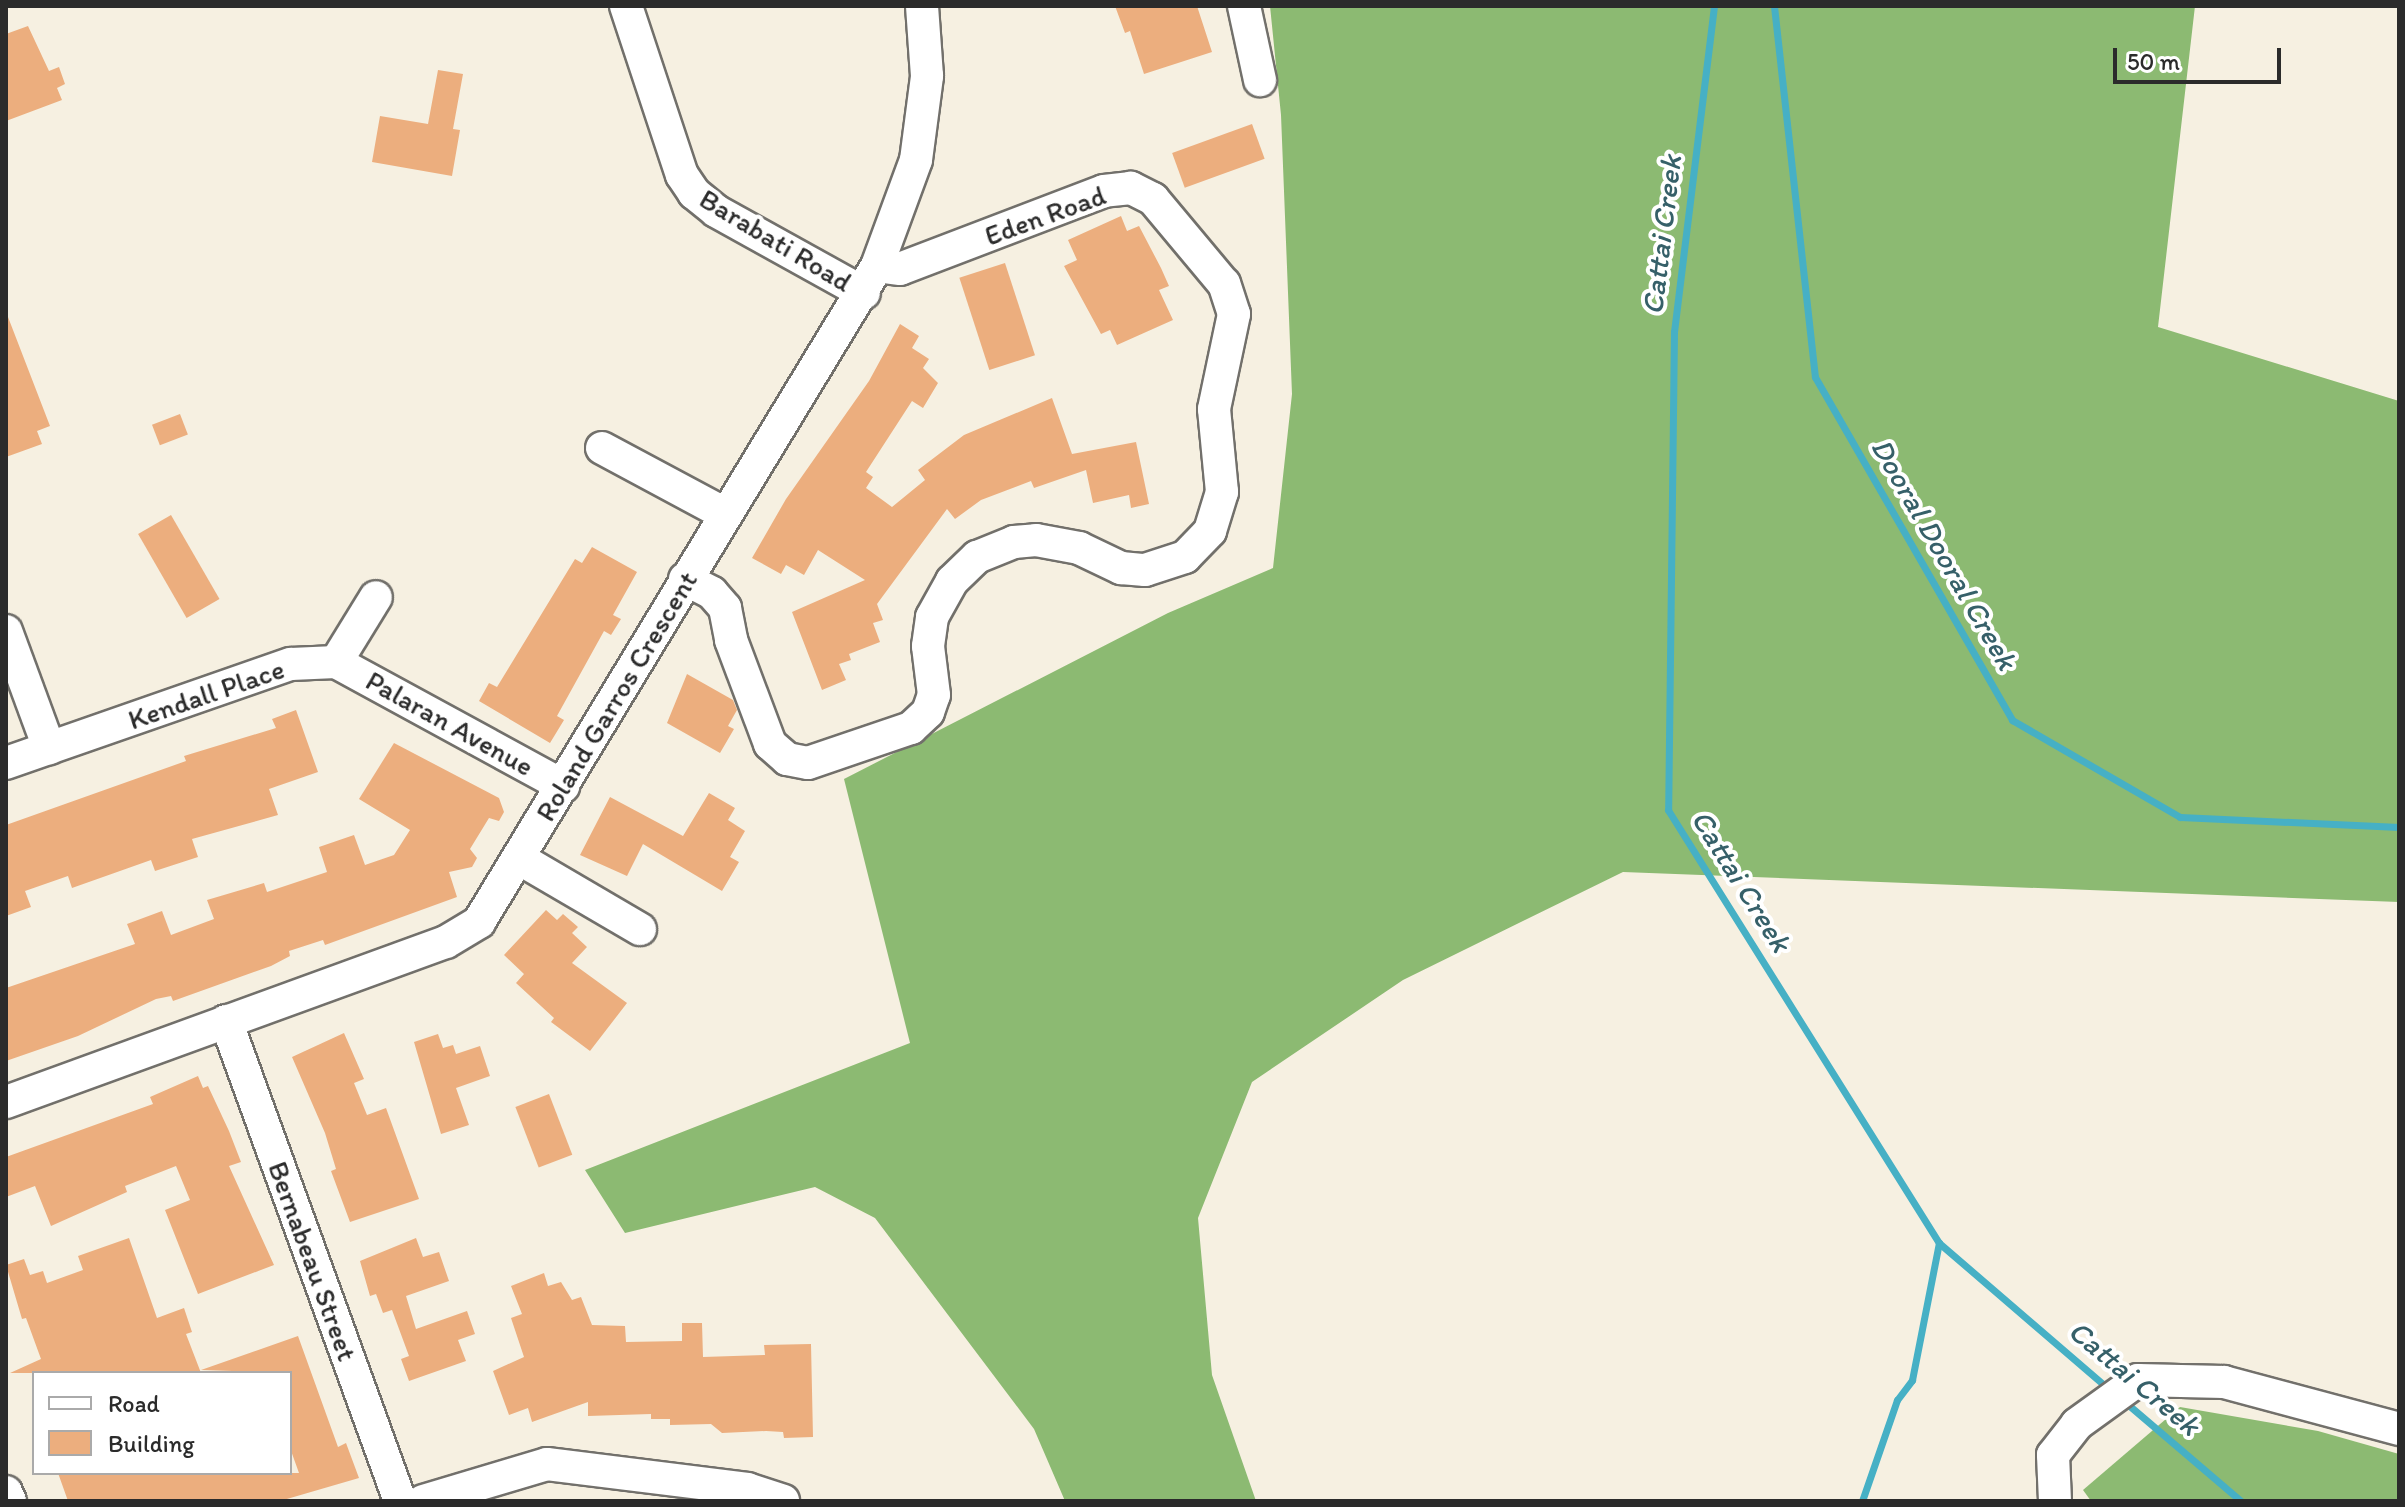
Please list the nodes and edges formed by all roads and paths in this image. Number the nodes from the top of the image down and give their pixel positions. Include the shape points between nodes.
1 (626, 6) edge
2 (922, 6) edge
3 (1244, 6) edge
4 (1260, 80) dead end
5 (870, 279) junction
6 (602, 448) dead end
7 (725, 514) junction
8 (685, 579) junction
9 (376, 597) dead end
10 (6, 631) edge
11 (336, 662) junction
12 (49, 748) junction
13 (6, 763) edge
14 (563, 786) junction
15 (520, 859) junction
16 (640, 929) dead end
17 (226, 1021) junction
18 (6, 1102) edge
19 (2399, 1429) edge
20 (6, 1492) edge
21 (10, 1501) edge
22 (400, 1501) edge
23 (423, 1501) edge
24 (783, 1501) edge
25 (2055, 1501) edge

1 - 5 street, Barabati Road via 682,175 694,193 716,211
2 - 5 street, Roland Garros Crescent via 927,76 916,160
3 - 4 street
5 - 7 street, Roland Garros Crescent
5 - 8 street, Eden Road via 1104,191 1131,188 1153,199 1224,284 1234,314 1214,409 1222,492 1210,531 1185,557 1145,570 1121,568 1079,548 1036,540 1014,542 977,557 952,581 932,617 928,646 934,695 928,712 911,728 808,763 787,759 770,744 731,640 725,608 712,593
6 - 7 street
7 - 8 street, Roland Garros Crescent
8 - 14 street, Roland Garros Crescent
9 - 11 street
10 - 12 street
11 - 12 street, Kendall Place via 291,664
11 - 14 street, Palaran Avenue
12 - 13 street, Kendall Place
14 - 15 street, Roland Garros Crescent
15 - 16 street
15 - 17 street, Roland Garros Crescent via 486,913 465,933
17 - 18 street, Roland Garros Crescent
17 - 22 street, Bernabeau Street
19 - 25 street via 2202,1378 2138,1380 2077,1424 2053,1455
20 - 21 street
23 - 24 street via 547,1464 747,1489

